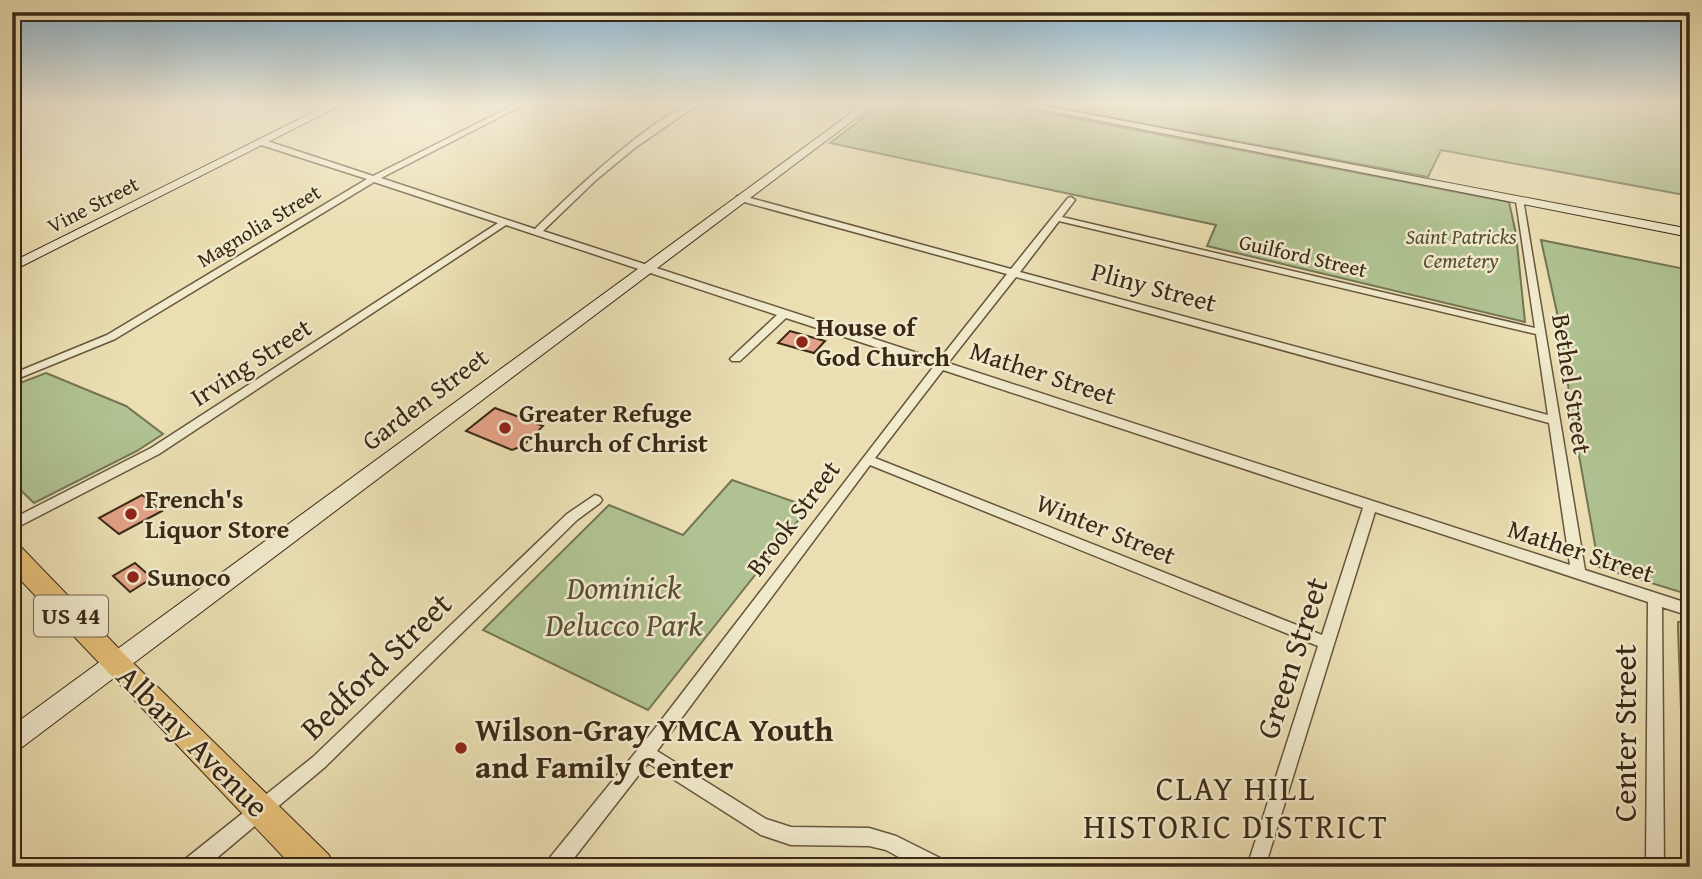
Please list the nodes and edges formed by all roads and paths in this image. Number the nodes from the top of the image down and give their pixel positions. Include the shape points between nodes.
1 (257, 144) edge
2 (267, 144) edge
3 (442, 144) edge
4 (635, 144) edge
5 (814, 144) edge
6 (1226, 144) edge
7 (375, 178) junction
8 (740, 198) junction
9 (1071, 200) dead end
10 (1520, 201) junction
11 (1057, 218) junction
12 (506, 221) junction
13 (538, 231) junction
14 (1690, 233) edge
15 (12, 267) edge
16 (649, 268) junction
17 (1014, 272) junction
18 (786, 312) junction
19 (1539, 332) junction
20 (736, 359) dead end
21 (942, 364) junction
22 (12, 378) edge
23 (1555, 421) junction
24 (868, 460) junction
25 (595, 500) dead end
26 (1370, 506) junction
27 (12, 525) edge
28 (12, 554) edge
29 (1579, 575) junction
30 (1655, 599) junction
31 (1690, 610) edge
32 (1326, 643) junction
33 (115, 663) junction
34 (12, 740) edge
35 (646, 752) junction
36 (262, 810) junction
37 (191, 867) edge
38 (317, 867) edge
39 (555, 867) edge
40 (937, 867) edge
41 (1256, 867) edge
42 (1655, 867) edge

1 - 15 street, Vine Street
2 - 7 street, Mather Street
3 - 7 street, Magnolia Street
4 - 13 street
5 - 8 street, Garden Street
6 - 10 street
7 - 12 street, Mather Street
7 - 22 street, Magnolia Street via 110,337
8 - 16 street, Garden Street
8 - 17 street, Pliny Street
9 - 11 street, Brook Street
10 - 14 street
10 - 19 street, Bethel Street
11 - 17 street, Brook Street
11 - 19 street, Guilford Street
12 - 13 street, Mather Street
12 - 27 street, Irving Street via 155,452
13 - 16 street, Mather Street
16 - 18 street, Mather Street
16 - 33 street, Garden Street
17 - 21 street, Brook Street
17 - 23 street, Pliny Street
18 - 20 street
18 - 21 street, Mather Street
19 - 23 street, Bethel Street
21 - 24 street, Brook Street
21 - 26 street, Mather Street
23 - 29 street, Bethel Street
24 - 32 street, Winter Street
24 - 35 street, Brook Street
25 - 36 street, Bedford Street via 578,511 330,752
26 - 29 street, Mather Street
26 - 32 street, Green Street
28 - 33 highway, Albany Avenue / US 44
29 - 30 street, Mather Street
30 - 31 street, Mather Street
30 - 42 street, Center Street
32 - 41 street, Green Street
33 - 34 street, Garden Street
33 - 36 highway, Albany Avenue / US 44
35 - 39 street, Brook Street
35 - 40 street via 761,826 791,836 869,837
36 - 37 street, Bedford Street
36 - 38 highway, Albany Avenue / US 44

